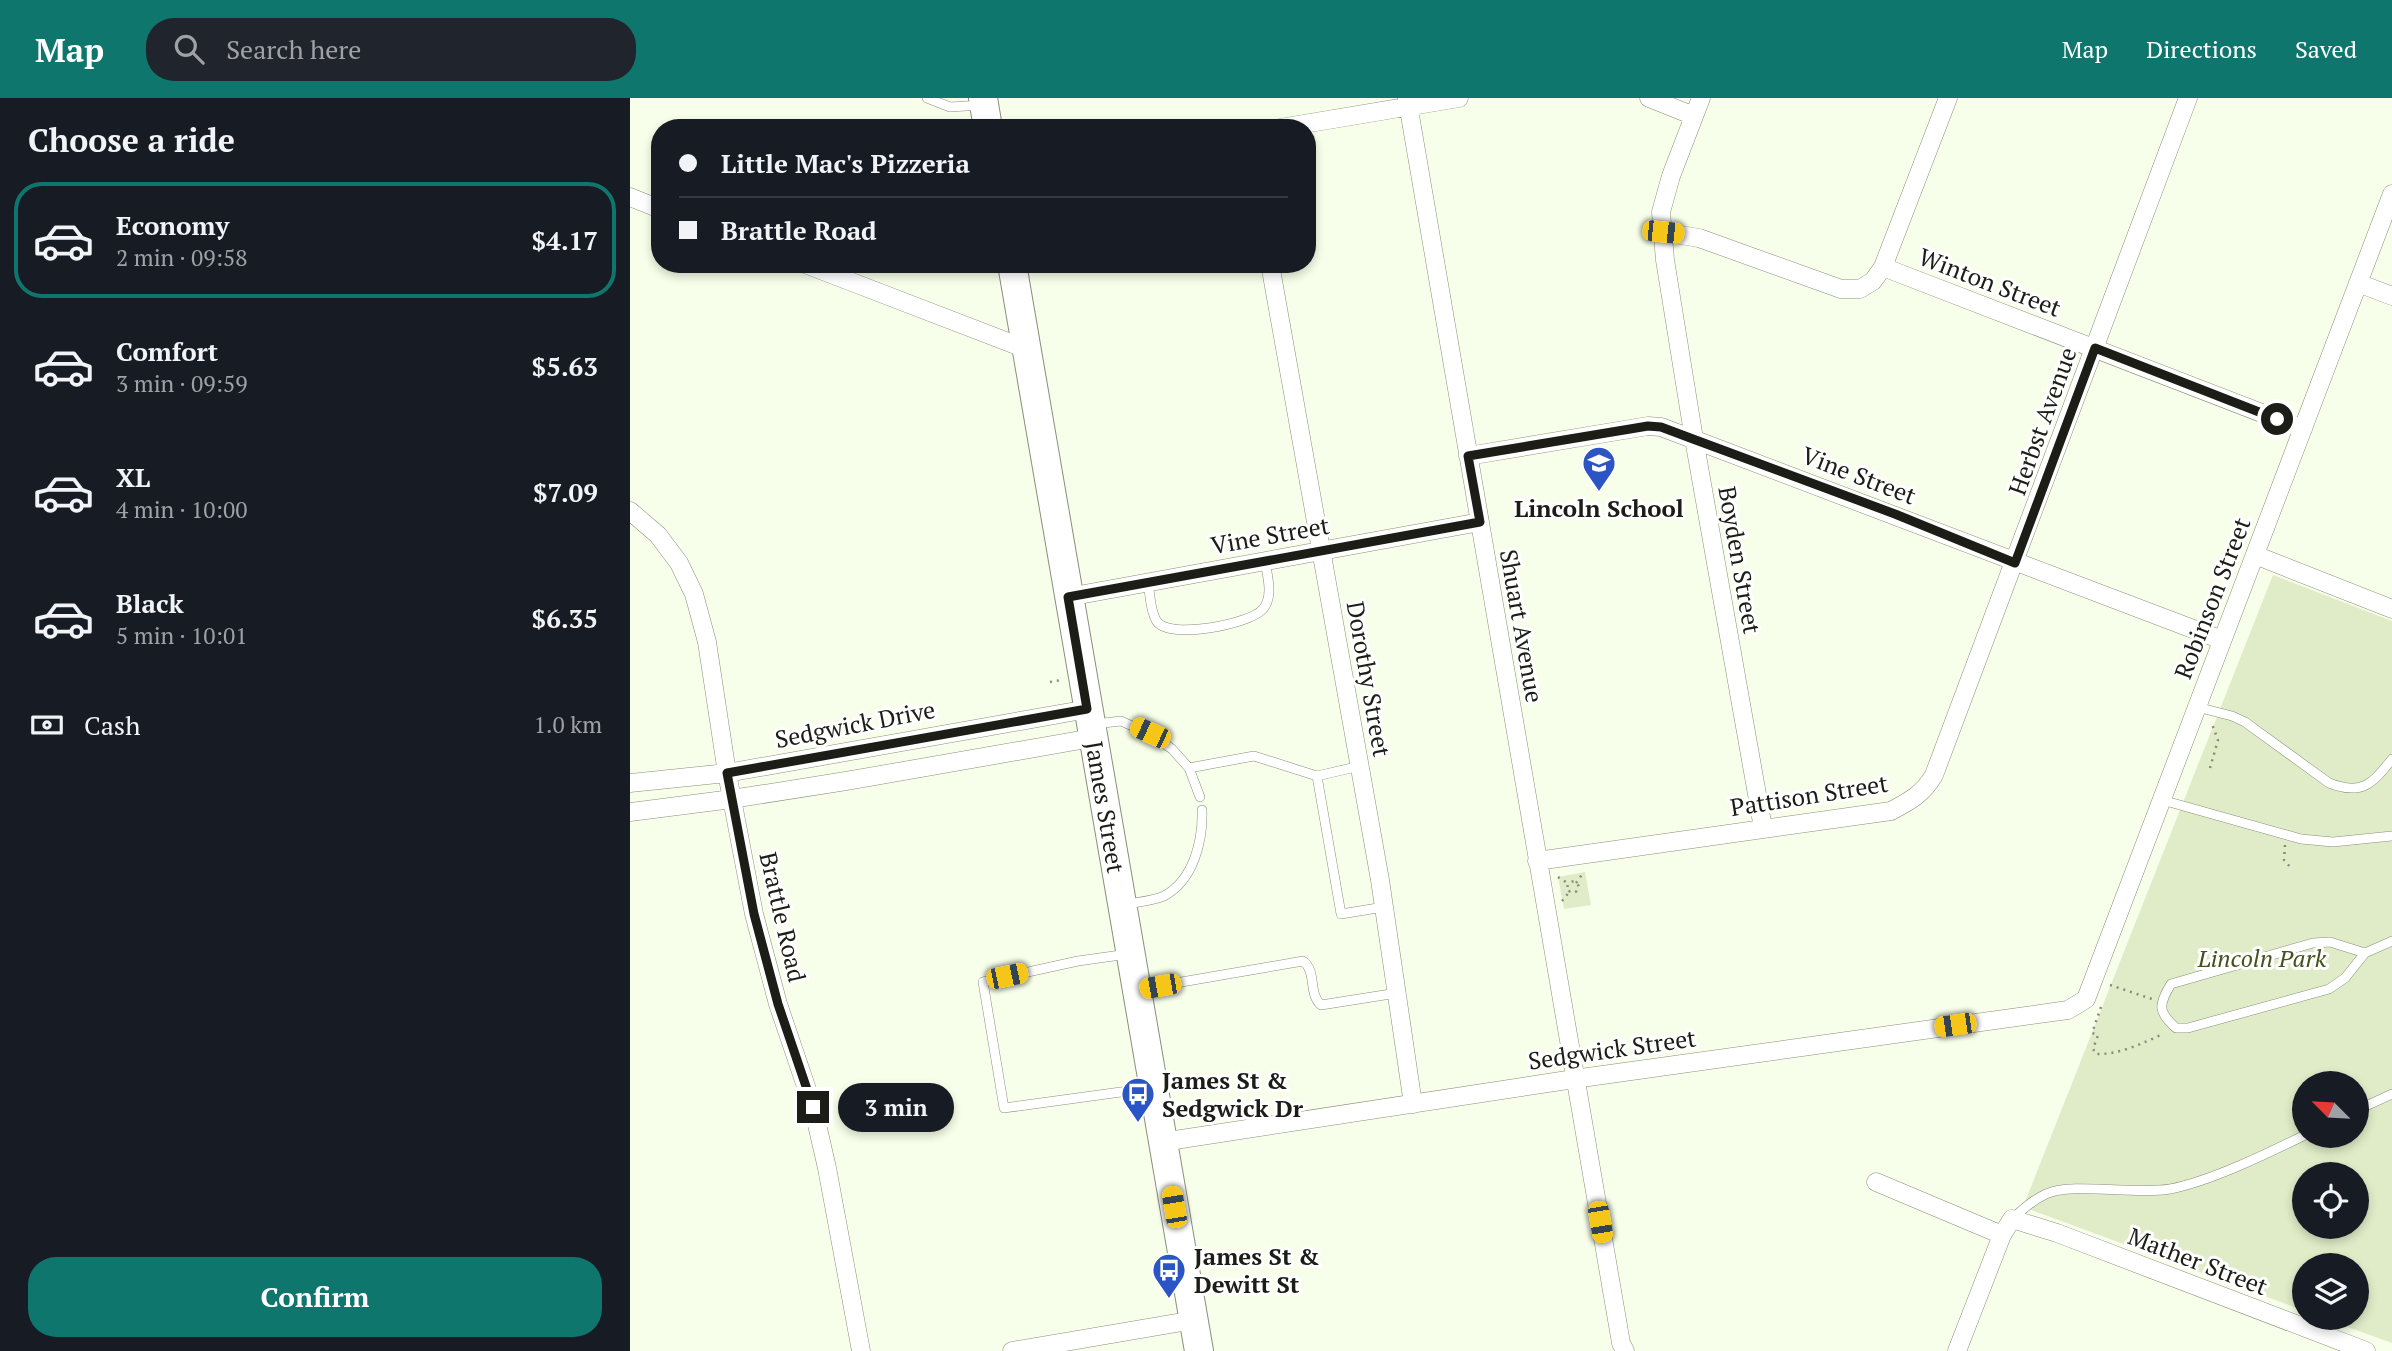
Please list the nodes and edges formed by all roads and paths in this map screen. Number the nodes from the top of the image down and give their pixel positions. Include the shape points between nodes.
1 (927, 98) edge
2 (1459, 98) edge
3 (1649, 98) edge
4 (1701, 98) edge
5 (1948, 98) edge
6 (2188, 98) edge
7 (1408, 102) edge
8 (985, 110) edge
9 (1694, 116) junction
10 (1316, 121) edge
11 (2392, 194) edge
12 (630, 197) edge
13 (651, 205) edge
14 (1663, 232) junction
15 (1883, 267) junction
16 (841, 273) edge
17 (1013, 273) edge
18 (1272, 273) edge
19 (2358, 283) junction
20 (2392, 296) edge
21 (2095, 348) junction
22 (1026, 349) junction
23 (2303, 429) junction
24 (1693, 439) junction
25 (1468, 456) junction
26 (630, 511) edge
27 (1480, 522) junction
28 (1321, 551) junction
29 (2255, 555) junction
30 (1265, 561) junction
31 (2015, 563) junction
32 (1148, 582) junction
33 (1068, 597) junction
34 (2392, 609) edge
35 (2222, 640) junction
36 (1063, 680) dead end
37 (1050, 682) dead end
38 (2197, 707) junction
39 (2210, 720) dead end
40 (1090, 724) junction
41 (953, 731) junction
42 (842, 752) junction
43 (2392, 759) edge
44 (960, 760) junction
45 (1360, 766) junction
46 (1189, 768) junction
47 (2210, 768) dead end
48 (727, 773) junction
49 (1317, 776) junction
50 (846, 781) junction
51 (630, 783) edge
52 (1200, 797) dead end
53 (732, 799) junction
54 (2162, 800) junction
55 (1202, 810) dead end
56 (630, 812) edge
57 (1763, 828) junction
58 (2286, 835) junction
59 (2392, 836) edge
60 (1537, 861) junction
61 (2291, 867) dead end
62 (1583, 873) dead end
63 (1559, 877) dead end
64 (1576, 883) junction
65 (1569, 884) junction
66 (1570, 891) junction
67 (1562, 901) dead end
68 (1121, 904) junction
69 (1384, 907) junction
70 (2392, 941) edge
71 (2365, 953) junction
72 (1130, 954) junction
73 (1136, 990) junction
74 (2108, 991) dead end
75 (1397, 993) junction
76 (2142, 996) dead end
77 (2068, 1010) joint
78 (2099, 1014) dead end
79 (2176, 1028) junction
80 (1574, 1079) junction
81 (1153, 1087) junction
82 (2392, 1094) edge
83 (1413, 1104) junction
84 (2370, 1104) edge
85 (2292, 1141) edge
86 (1162, 1142) junction
87 (1876, 1182) dead end
88 (2012, 1219) junction
89 (2002, 1235) junction
90 (1194, 1320) junction
91 (861, 1351) edge
92 (1012, 1351) edge
93 (1199, 1351) edge
94 (1625, 1351) edge
95 (1957, 1351) edge
96 (2366, 1351) edge

1 - 8 lane via 950,107
2 - 7 street
3 - 9 street
4 - 9 street, Boyden Street
5 - 15 street
6 - 21 street, Herbst Avenue
7 - 10 street
7 - 25 street, Shuart Avenue
9 - 14 street, Boyden Street via 1661,212
11 - 19 street, Robinson Street
12 - 13 street
14 - 15 street, Winton Street via 1699,238 1841,289 1860,289 1873,282
14 - 24 street, Boyden Street
15 - 21 street, Winton Street
16 - 22 street
17 - 22 main road, James Street
18 - 28 street, Dorothy Street
19 - 20 street
19 - 23 street, Robinson Street
21 - 23 street, Winton Street
21 - 31 street, Herbst Avenue
22 - 33 main road, James Street
23 - 29 street, Robinson Street
24 - 25 street, Vine Street via 1648,426
24 - 31 street, Vine Street
24 - 57 street, Boyden Street
25 - 27 street, Shuart Avenue
26 - 48 street, Brattle Road via 658,535 694,594 707,642
27 - 28 street, Vine Street
27 - 60 street, Shuart Avenue
28 - 30 street, Vine Street
28 - 45 street, Dorothy Street
29 - 34 street
29 - 35 street, Robinson Street
30 - 32 street, Vine Street
30 - 32 lane via 1269,590 1263,609 1244,620 1198,629 1178,631 1162,626 1156,620
31 - 35 street, Vine Street
31 - 57 street, Pattison Street via 1926,789 1891,811
32 - 33 street, Vine Street
33 - 40 main road, James Street
35 - 38 street, Robinson Street
36 - 37 path
38 - 43 lane via 2245,722 2341,788 2356,789 2374,782
38 - 54 street, Robinson Street
39 - 47 path via 2218,740
40 - 41 street, Sedgwick Drive
40 - 44 street
40 - 46 lane via 1121,721 1133,725 1172,749
40 - 68 main road, James Street
41 - 42 street, Sedgwick Drive
41 - 44 street
42 - 48 street, Sedgwick Drive
42 - 50 street
44 - 50 street
45 - 49 lane
45 - 69 street, Dorothy Street
46 - 49 lane via 1254,756
46 - 52 lane
48 - 51 street, Sedgwick Drive
48 - 53 street, Brattle Road
49 - 69 lane via 1341,915
50 - 53 street
53 - 56 street
53 - 91 street, Brattle Road via 754,914 813,1107
54 - 58 lane
54 - 77 street, Robinson Street via 2086,999
55 - 68 lane via 1195,858 1179,882 1161,897
57 - 60 street, Pattison Street
58 - 59 lane via 2333,842
58 - 61 path via 2284,860
60 - 80 street, Shuart Avenue
62 - 64 path
63 - 65 path
64 - 65 path
64 - 66 path via 1578,891
65 - 66 path
66 - 67 path
68 - 72 main road, James Street
69 - 75 street, Dorothy Street
70 - 71 lane
71 - 79 lane via 2345,978 2329,989
71 - 79 lane via 2330,942 2313,943 2171,984 2161,1008
72 - 73 main road, James Street
72 - 81 lane via 983,982 1004,1108
73 - 75 lane via 1303,961 1310,967 1315,998 1321,1005
73 - 81 main road, James Street
74 - 76 path via 2110,984
75 - 83 street, Dorothy Street
77 - 80 street, Sedgwick Street
78 - 79 path via 2092,1033 2098,1035 2093,1049 2096,1054 2135,1046
80 - 83 street, Sedgwick Street
80 - 94 street, Shuart Avenue
81 - 86 main road, James Street
82 - 84 lane
83 - 86 street, Sedgwick Street
85 - 88 lane via 2172,1189 2048,1192
86 - 90 main road, James Street
87 - 89 street
88 - 89 street
88 - 96 street, Mather Street
89 - 95 street
90 - 92 street
90 - 93 main road, James Street

